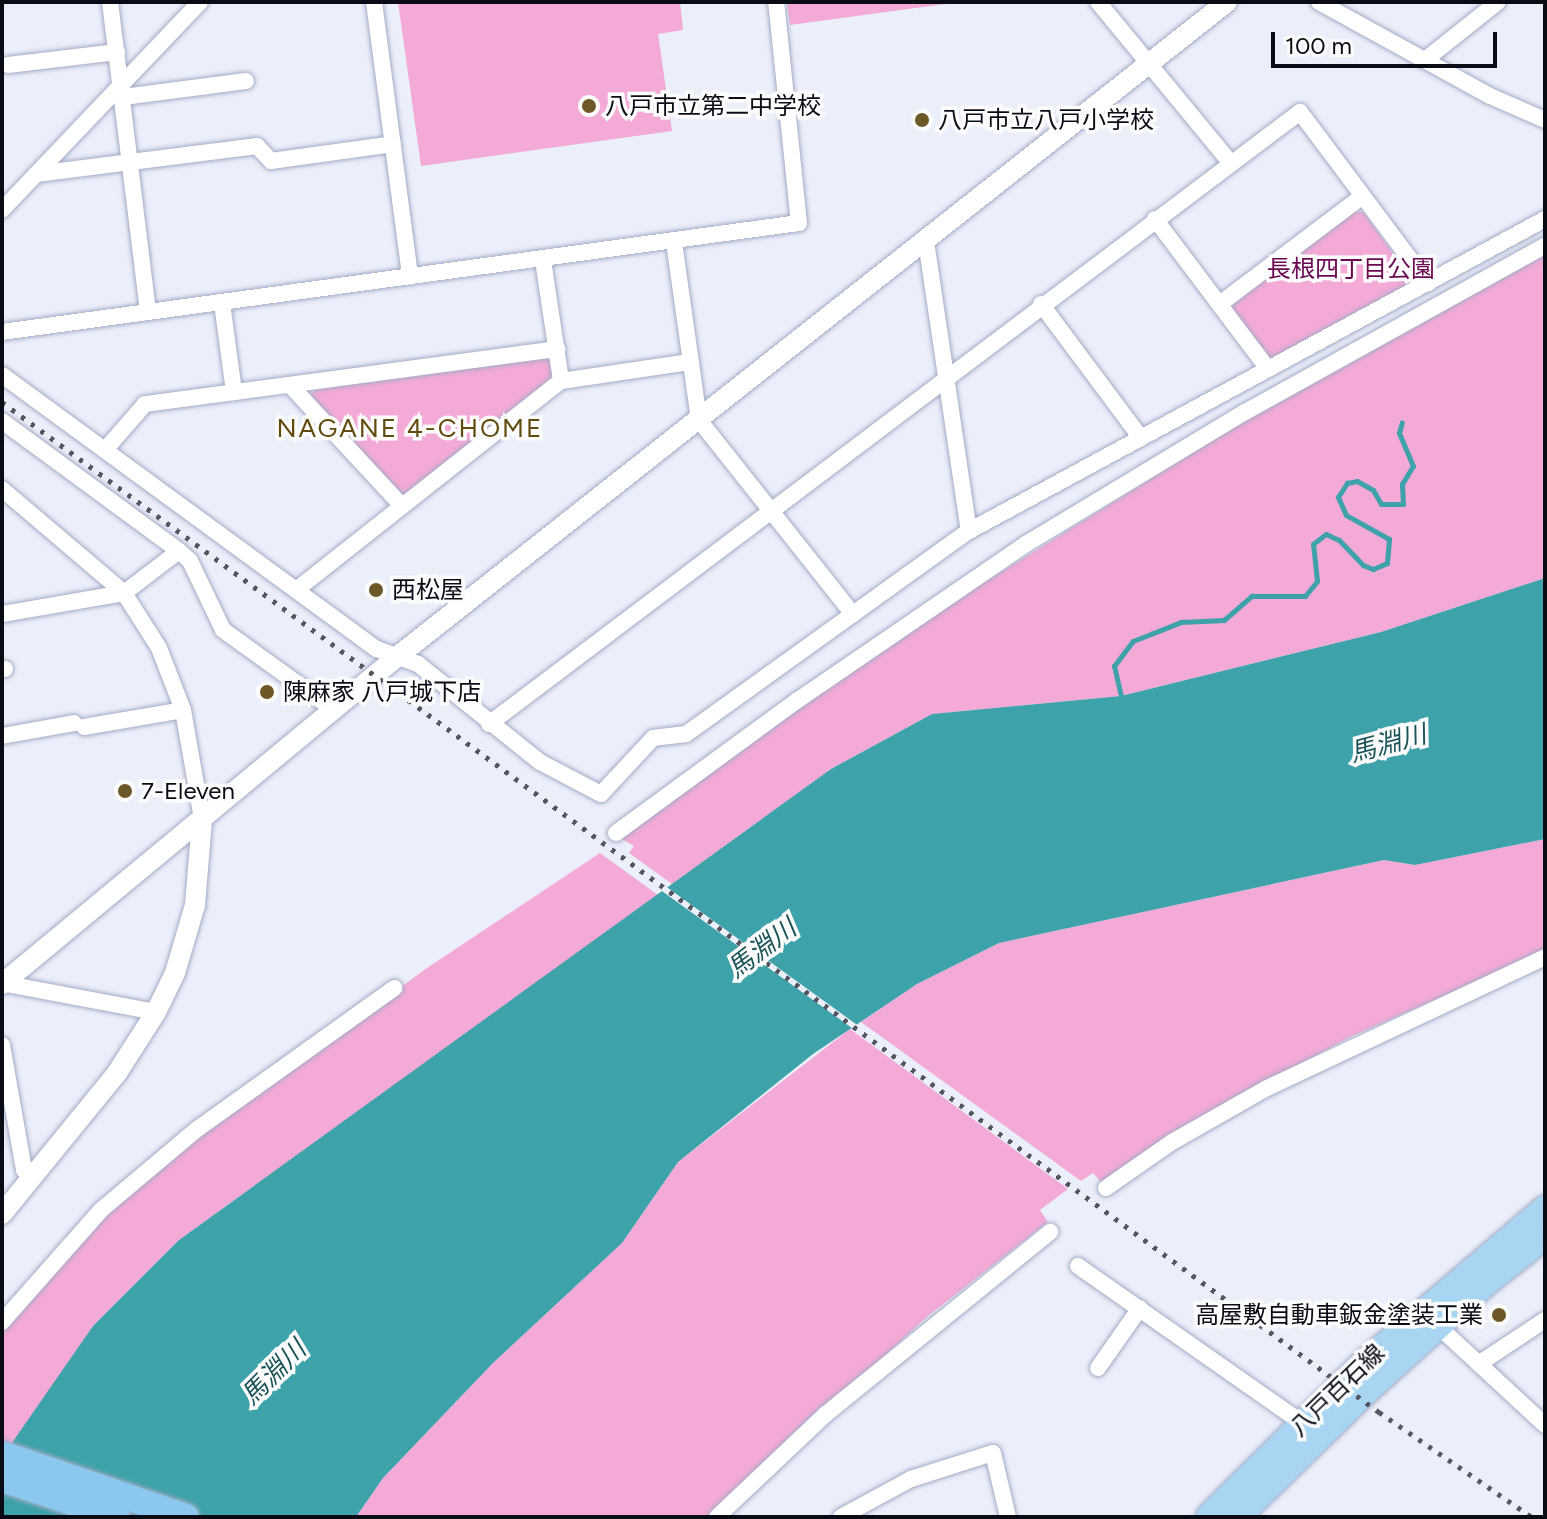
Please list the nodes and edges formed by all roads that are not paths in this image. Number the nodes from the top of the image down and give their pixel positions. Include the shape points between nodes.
1 (110, 2) edge
2 (200, 2) edge
3 (374, 2) edge
4 (776, 2) edge
5 (1098, 2) edge
6 (1227, 2) edge
7 (1319, 2) edge
8 (1498, 2) edge
9 (117, 52) junction
10 (1425, 60) junction
11 (1150, 63) junction
12 (8, 65) dead end
13 (246, 81) dead end
14 (122, 91) junction
15 (1545, 103) edge
16 (1538, 117) edge
17 (393, 144) junction
18 (130, 161) junction
19 (1229, 161) junction
20 (36, 174) junction
21 (1360, 198) junction
22 (2, 210) edge
23 (1155, 219) junction
24 (1545, 219) edge
25 (926, 241) junction
26 (674, 242) junction
27 (1545, 246) edge
28 (543, 260) junction
29 (410, 277) junction
30 (1428, 283) junction
31 (222, 303) junction
32 (1221, 303) junction
33 (1041, 304) junction
34 (148, 312) junction
35 (2, 332) edge
36 (557, 349) junction
37 (690, 362) junction
38 (1268, 369) junction
39 (2, 375) edge
40 (949, 376) junction
41 (561, 381) junction
42 (290, 385) junction
43 (234, 392) junction
44 (699, 420) junction
45 (2, 421) edge
46 (1141, 438) junction
47 (105, 450) junction
48 (2, 489) edge
49 (402, 506) junction
50 (769, 509) junction
51 (969, 531) junction
52 (179, 551) junction
53 (296, 590) junction
54 (124, 593) junction
55 (2, 614) edge
56 (853, 614) junction
57 (398, 656) junction
58 (183, 710) junction
59 (334, 710) junction
60 (489, 724) junction
61 (2, 736) edge
62 (202, 819) junction
63 (616, 833) dead end
64 (1545, 957) edge
65 (2, 984) edge
66 (394, 988) dead end
67 (156, 1012) junction
68 (2, 1045) edge
69 (30, 1178) junction
70 (1106, 1188) dead end
71 (1545, 1209) edge
72 (2, 1214) edge
73 (1050, 1232) dead end
74 (1545, 1236) edge
75 (1078, 1266) dead end
76 (1140, 1308) junction
77 (1545, 1320) edge
78 (2, 1322) edge
79 (1438, 1326) junction
80 (1480, 1363) junction
81 (1098, 1368) dead end
82 (1302, 1423) junction
83 (1545, 1425) edge
84 (2, 1454) edge
85 (2, 1479) edge
86 (117, 1517) edge
87 (186, 1517) edge
88 (717, 1517) edge
89 (841, 1517) edge
90 (1008, 1517) edge
91 (1209, 1517) edge
92 (1237, 1517) edge

1 - 9 street
2 - 14 street
3 - 17 street
4 - 26 street via 801,220
5 - 11 street
6 - 11 street
7 - 10 street
8 - 10 street
9 - 12 street
9 - 14 street
10 - 16 street
11 - 19 street
11 - 25 street
13 - 14 street
14 - 18 street
14 - 20 street
15 - 16 street
17 - 18 street via 271,161 257,146
17 - 29 street
18 - 20 street
18 - 34 street
19 - 21 street via 1300,112
19 - 23 street
20 - 22 street
21 - 30 street
21 - 32 street
23 - 32 street
23 - 33 street
24 - 30 street
25 - 40 street
25 - 44 street
26 - 28 street
26 - 37 street
27 - 63 street via 1245,412 1026,544
28 - 29 street
28 - 36 street
29 - 31 street
30 - 38 street
31 - 34 street
31 - 43 street
32 - 38 street
33 - 40 street
33 - 46 street
34 - 35 street
36 - 41 street
36 - 42 street
37 - 41 street
37 - 44 street
38 - 46 street
39 - 47 street
40 - 50 street
40 - 51 street
41 - 49 street
42 - 43 street
42 - 49 street
43 - 47 street via 138,407
44 - 50 street
44 - 57 street
45 - 52 street
46 - 51 street
47 - 53 street
48 - 54 street
49 - 53 street
50 - 56 street
50 - 60 street
51 - 56 street
52 - 54 street
52 - 59 street via 190,561 223,630
53 - 57 street via 377,649
54 - 55 street
54 - 58 street via 159,648
56 - 60 street via 686,734 653,738 601,794 540,762
57 - 59 street
57 - 60 street via 418,664
58 - 61 street
58 - 62 street
59 - 62 street
62 - 65 street
62 - 67 street via 195,905 175,973
64 - 70 street via 1267,1088 1172,1142
65 - 67 street
66 - 78 street via 196,1130 101,1210
67 - 69 street via 117,1073
68 - 69 street via 24,1170
69 - 72 street
71 - 82 main road, 八戸百石線
73 - 88 street via 862,1383
74 - 79 main road, 八戸百石線
75 - 76 street
76 - 81 street
76 - 82 street
77 - 80 street
79 - 80 street
79 - 92 main road, 八戸百石線
80 - 83 street
82 - 91 main road, 八戸百石線
84 - 87 highway
85 - 86 highway
89 - 90 street via 911,1479 993,1453

